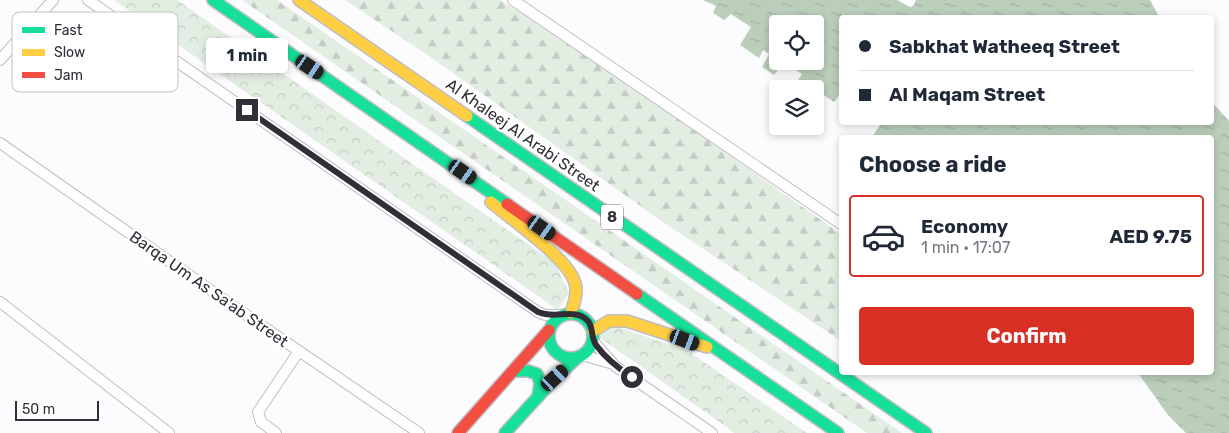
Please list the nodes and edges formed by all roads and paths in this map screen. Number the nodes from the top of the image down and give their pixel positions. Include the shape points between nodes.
1 (53, 0) edge
2 (88, 0) edge
3 (213, 0) edge
4 (299, 0) edge
5 (513, 0) edge
6 (42, 12) edge
7 (105, 12) edge
8 (12, 46) edge
9 (0, 60) edge
10 (178, 62) edge
11 (0, 142) edge
12 (478, 183) junction
13 (839, 223) edge
14 (0, 302) edge
15 (538, 312) junction
16 (566, 314) junction
17 (549, 329) junction
18 (593, 336) junction
19 (299, 351) junction
20 (719, 351) junction
21 (580, 356) junction
22 (615, 366) junction
23 (514, 371) junction
24 (839, 373) edge
25 (842, 375) edge
26 (538, 397) junction
27 (169, 433) edge
28 (276, 433) edge
29 (419, 433) edge
30 (458, 433) edge
31 (505, 433) edge
32 (712, 433) edge
33 (838, 433) edge
34 (926, 433) edge

1 - 6 street
2 - 7 street
3 - 12 main road
4 - 24 main road, Al Khaleej Al Arabi Street / 8
5 - 13 street
8 - 9 street
10 - 15 street
11 - 19 street, Barqa Um As Sa'ab Street
12 - 16 main road via 492,203 555,256 571,274 577,289 576,300
12 - 20 main road
14 - 27 street
15 - 16 street
15 - 17 street
16 - 17 main road via 554,321
16 - 18 main road via 581,316 588,322
17 - 21 main road via 549,342 556,352 566,358
17 - 23 main road
18 - 20 main road via 609,321 627,321
18 - 21 main road via 589,349
18 - 22 street via 600,351
19 - 28 street via 258,412 261,422
19 - 29 street, Barqa Um As Sa'ab Street
20 - 33 main road
21 - 22 street
21 - 26 main road
22 - 32 street
23 - 26 main road via 532,371 538,376 541,384
23 - 30 main road
25 - 34 main road, Al Khaleej Al Arabi Street / 8
26 - 31 main road

